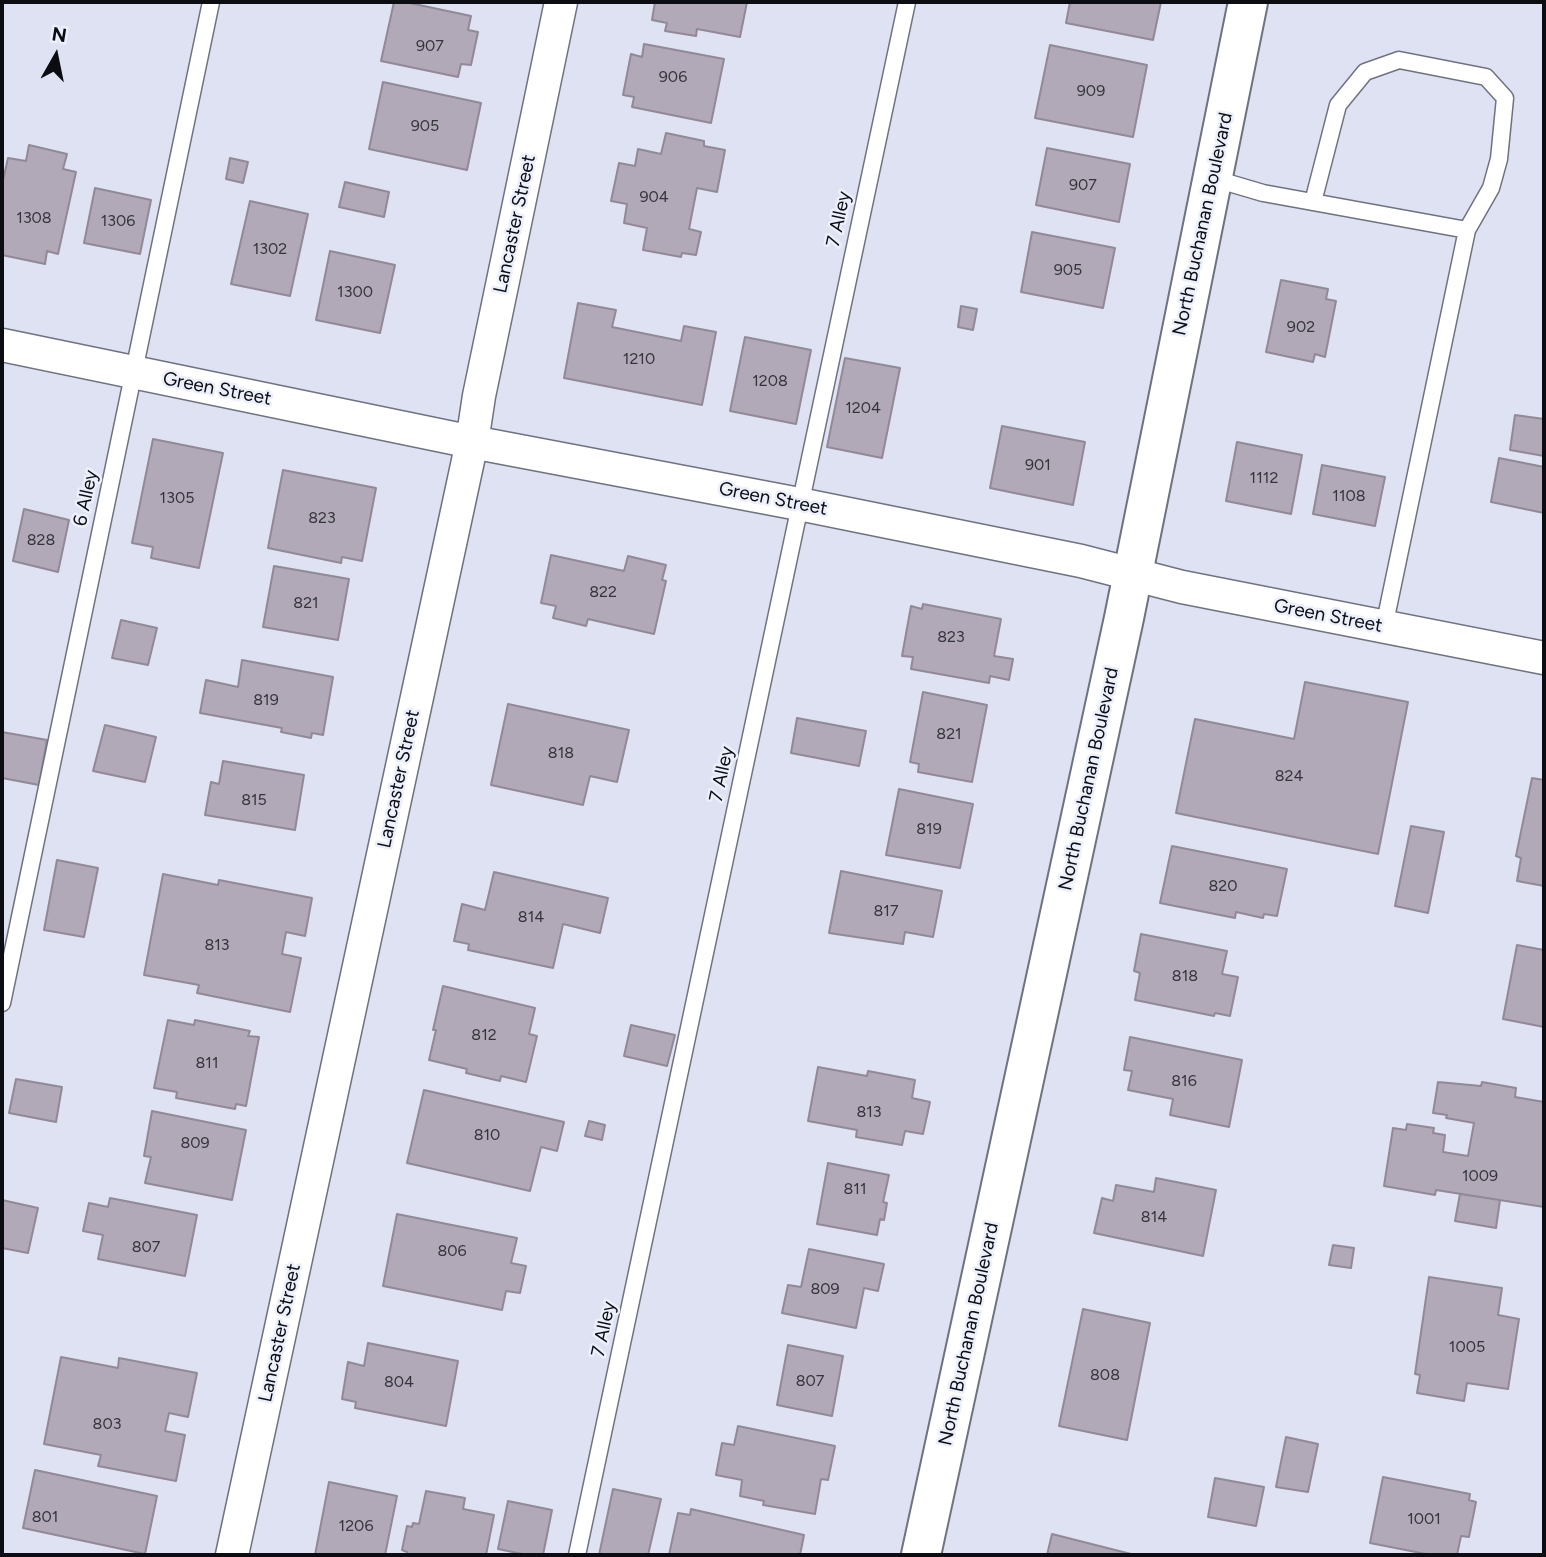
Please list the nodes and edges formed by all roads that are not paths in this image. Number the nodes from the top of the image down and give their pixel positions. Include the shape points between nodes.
1 (211, 2) edge
2 (561, 2) edge
3 (907, 2) edge
4 (1248, 2) edge
5 (1213, 178) junction
6 (1313, 202) junction
7 (1467, 230) junction
8 (2, 345) edge
9 (135, 372) junction
10 (472, 442) junction
11 (799, 504) junction
12 (1131, 574) junction
13 (1384, 627) junction
14 (1544, 658) edge
15 (2, 1003) edge
16 (232, 1555) edge
17 (577, 1555) edge
18 (921, 1555) edge

1 - 9 lane, 6 Alley
2 - 10 street, Lancaster Street
3 - 11 lane, 7 Alley
4 - 5 street, North Buchanan Boulevard
5 - 6 lane
5 - 12 street, North Buchanan Boulevard
6 - 7 lane
6 - 7 lane via 1338,104 1365,72 1399,60 1486,77 1505,98 1497,168
7 - 13 lane
8 - 9 street, Green Street
9 - 10 street, Green Street
9 - 15 lane, 6 Alley
10 - 11 street, Green Street
10 - 16 street, Lancaster Street
11 - 12 street, Green Street
11 - 17 lane, 7 Alley
12 - 13 street, Green Street
12 - 18 street, North Buchanan Boulevard
13 - 14 street, Green Street

